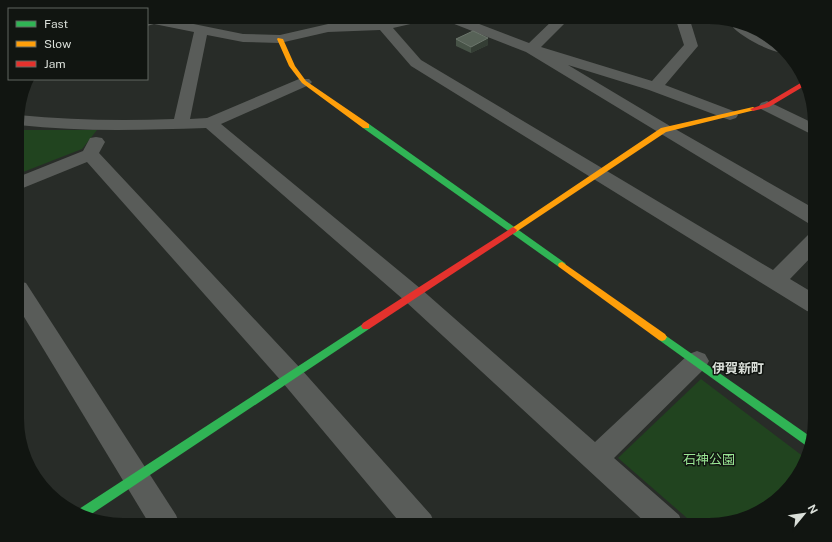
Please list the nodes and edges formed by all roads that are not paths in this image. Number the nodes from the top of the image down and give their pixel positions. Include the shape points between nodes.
1 (173, 24) edge
2 (393, 24) edge
3 (466, 24) edge
4 (557, 24) edge
5 (684, 24) edge
6 (384, 26) junction
7 (201, 30) junction
8 (743, 30) edge
9 (280, 39) junction
10 (762, 40) edge
11 (531, 49) junction
12 (304, 82) junction
13 (800, 86) edge
14 (655, 87) junction
15 (767, 106) junction
16 (730, 115) junction
17 (24, 121) edge
18 (210, 123) junction
19 (181, 124) junction
20 (105, 126) junction
21 (808, 127) edge
22 (664, 130) junction
23 (90, 154) junction
24 (598, 174) junction
25 (24, 182) edge
26 (808, 214) edge
27 (512, 229) junction
28 (808, 247) edge
29 (775, 281) junction
30 (413, 295) junction
31 (24, 299) edge
32 (808, 301) edge
33 (697, 361) junction
34 (292, 376) junction
35 (806, 440) edge
36 (596, 459) junction
37 (136, 477) junction
38 (86, 511) edge
39 (162, 518) edge
40 (415, 518) edge
41 (661, 518) edge

1 - 7 street
2 - 6 street
3 - 11 street
4 - 11 street
5 - 14 street via 692,46
6 - 9 street via 328,28
6 - 24 street via 416,63
7 - 9 street via 244,38
7 - 19 street
8 - 10 street
9 - 12 street via 292,66
11 - 14 street
11 - 22 street
12 - 18 street
12 - 27 street
13 - 15 street
14 - 16 street
15 - 16 street
15 - 21 street
16 - 22 street
17 - 20 street
18 - 19 street
18 - 30 street
19 - 20 street
20 - 23 street
22 - 24 street
22 - 26 street
23 - 25 street
23 - 34 street
24 - 27 street
24 - 29 street
27 - 30 street
27 - 33 street
28 - 29 street
29 - 32 street
30 - 34 street
30 - 36 street
31 - 37 street
33 - 35 street
33 - 36 street
34 - 37 street
34 - 40 street
36 - 41 street
37 - 38 street
37 - 39 street

